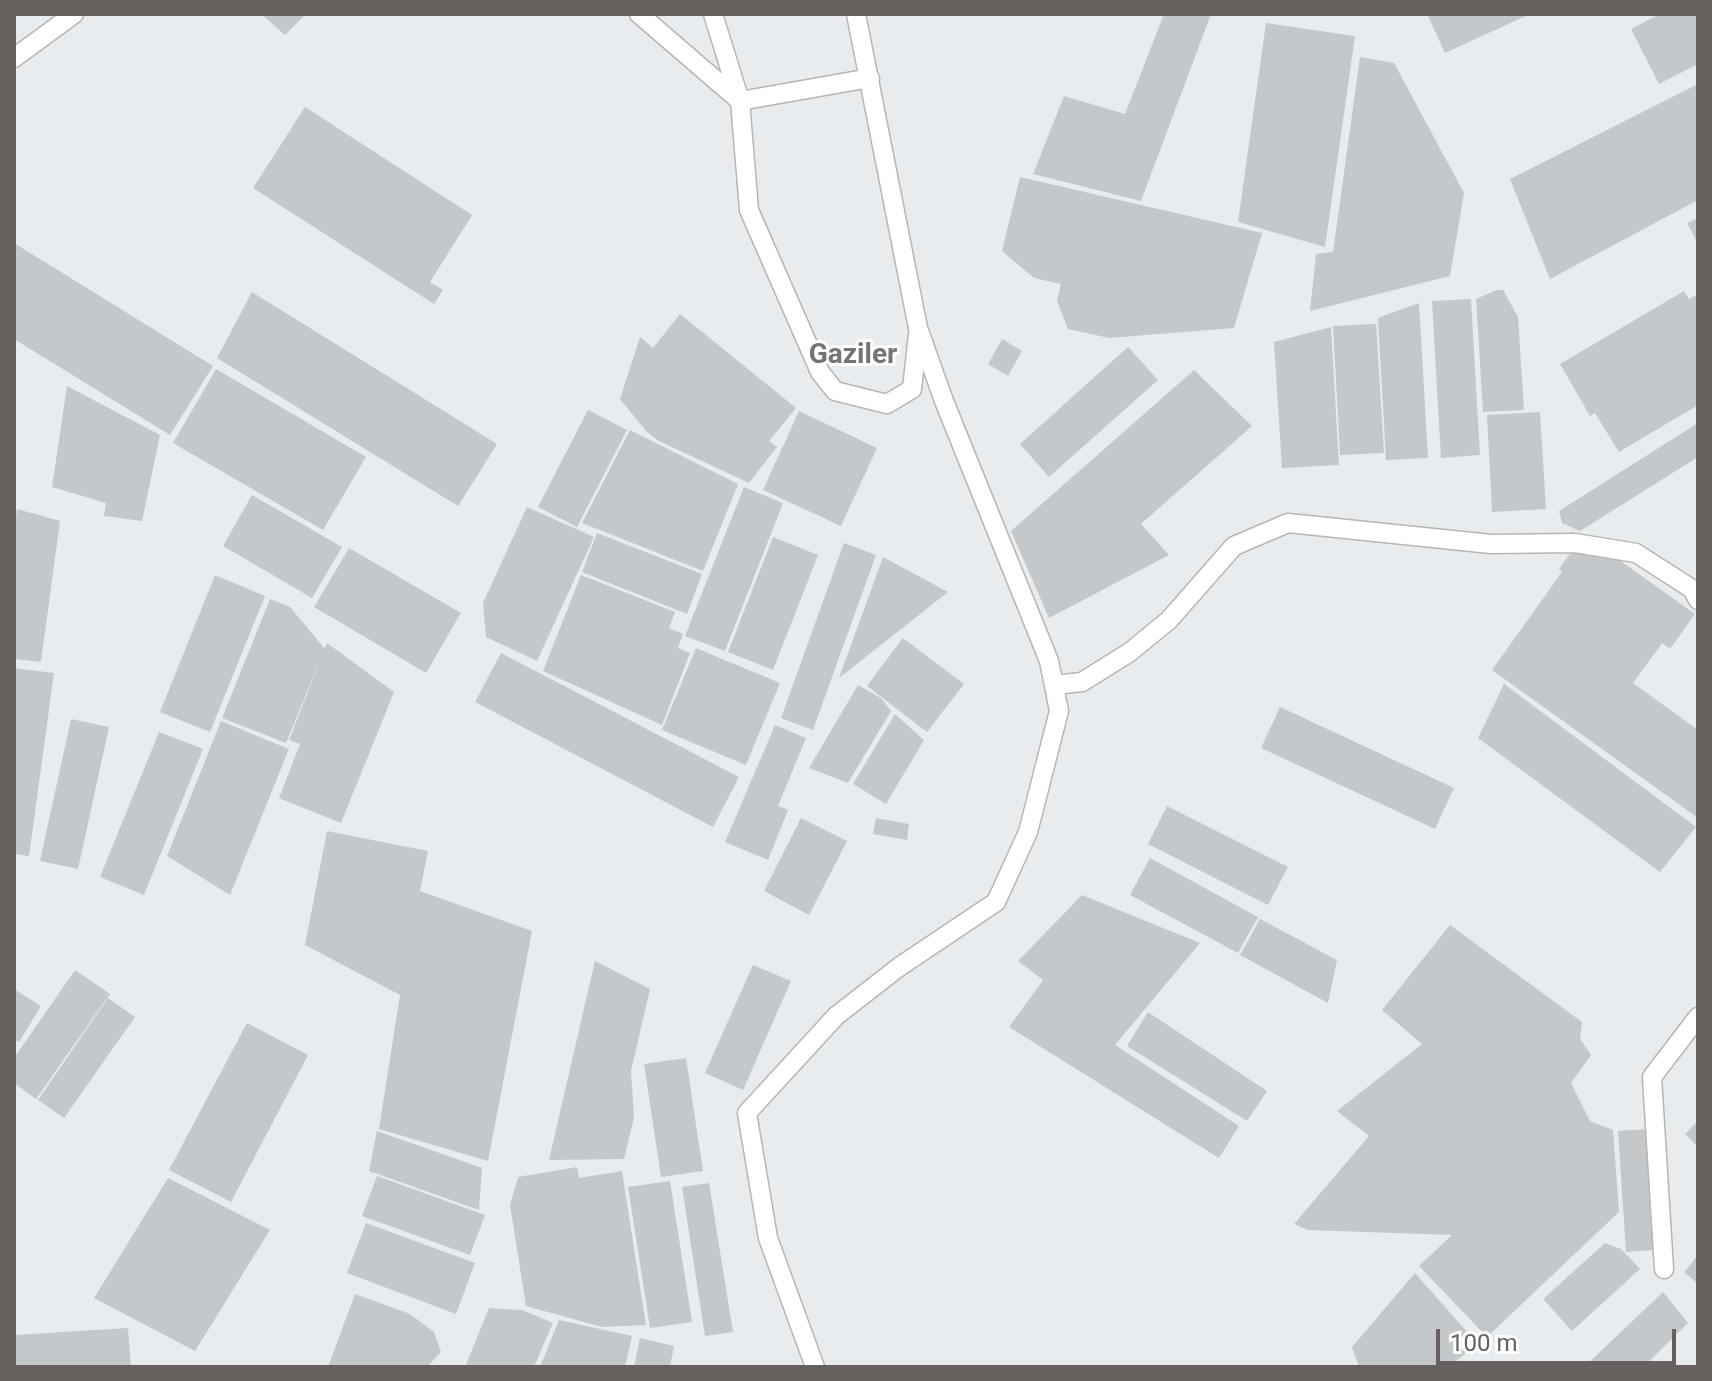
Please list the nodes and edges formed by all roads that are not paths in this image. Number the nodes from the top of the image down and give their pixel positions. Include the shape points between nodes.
1 (74, 14) edge
2 (639, 14) edge
3 (713, 14) edge
4 (856, 14) edge
5 (14, 58) edge
6 (870, 78) junction
7 (740, 101) junction
8 (918, 328) junction
9 (1698, 600) edge
10 (1054, 685) junction
11 (1698, 1017) edge
12 (1664, 1269) dead end
13 (815, 1367) edge

1 - 5 street
2 - 7 street
3 - 7 street
4 - 6 street
6 - 7 street
6 - 8 street
7 - 8 street via 749,210 820,372 835,391 887,404 912,389
8 - 10 street
9 - 10 street via 1692,589 1636,553 1575,543 1491,544 1288,523 1234,546 1169,620 1130,652 1082,682
10 - 13 street via 1059,711 1028,832 996,902 836,1016 747,1113 768,1238
11 - 12 street via 1652,1077

